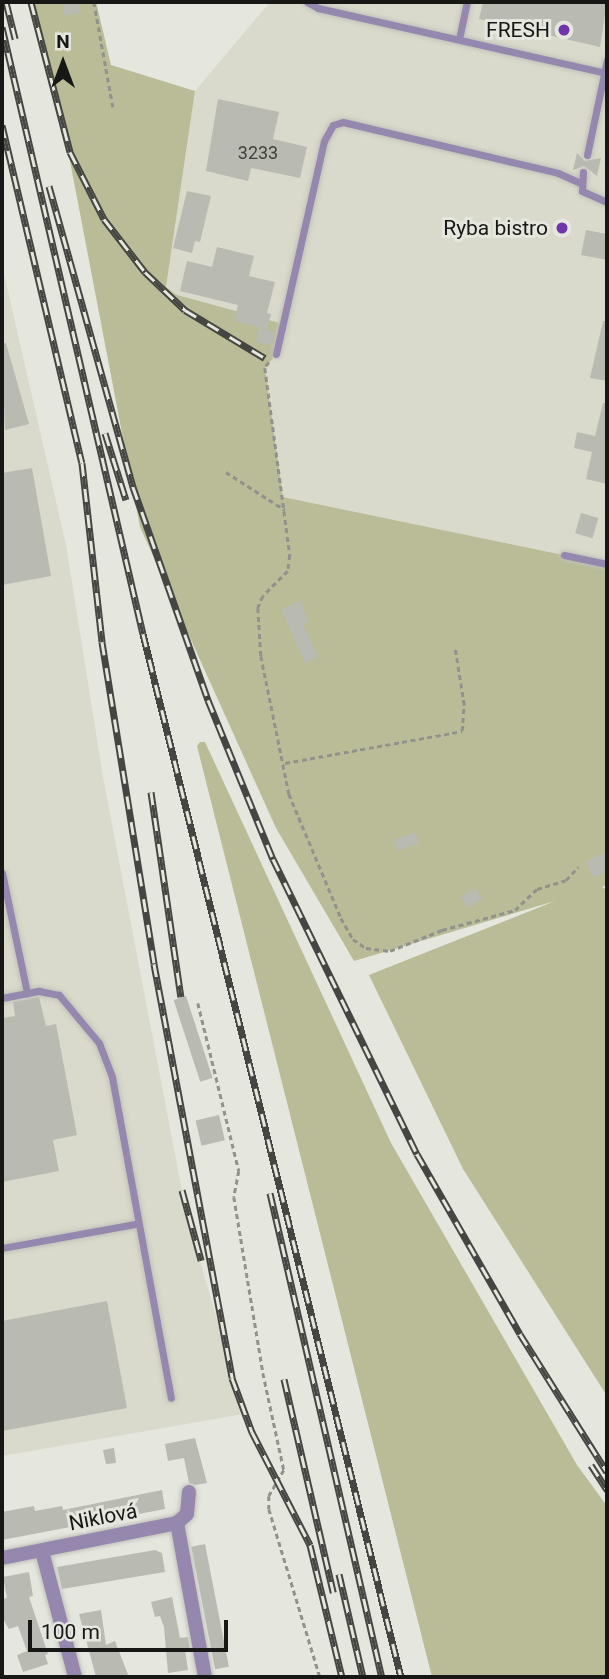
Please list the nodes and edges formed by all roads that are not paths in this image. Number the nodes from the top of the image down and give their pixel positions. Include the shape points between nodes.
1 (307, 2) edge
2 (467, 2) edge
3 (459, 39) junction
4 (607, 60) edge
5 (606, 72) edge
6 (587, 155) dead end
7 (583, 173) dead end
8 (580, 183) junction
9 (607, 202) edge
10 (276, 354) road end
11 (564, 555) dead end
12 (607, 564) edge
13 (2, 873) edge
14 (26, 993) junction
15 (2, 998) edge
16 (136, 1224) junction
17 (2, 1248) edge
18 (171, 1398) dead end
19 (189, 1492) dead end
20 (177, 1523) junction
21 (42, 1551) junction
22 (2, 1558) edge
23 (75, 1677) edge
24 (205, 1677) edge

1 - 3 lane
2 - 3 lane
3 - 5 lane
4 - 5 lane
5 - 6 lane
7 - 8 lane
8 - 9 lane via 582,191
8 - 10 lane via 558,173 343,121 333,125 324,141
11 - 12 lane
13 - 14 lane
14 - 15 lane
14 - 16 lane via 59,995 99,1043 112,1077
16 - 17 lane
16 - 18 lane
19 - 20 street via 187,1514
20 - 21 street, Niklová
20 - 24 street
21 - 22 street, Niklová
21 - 23 street

